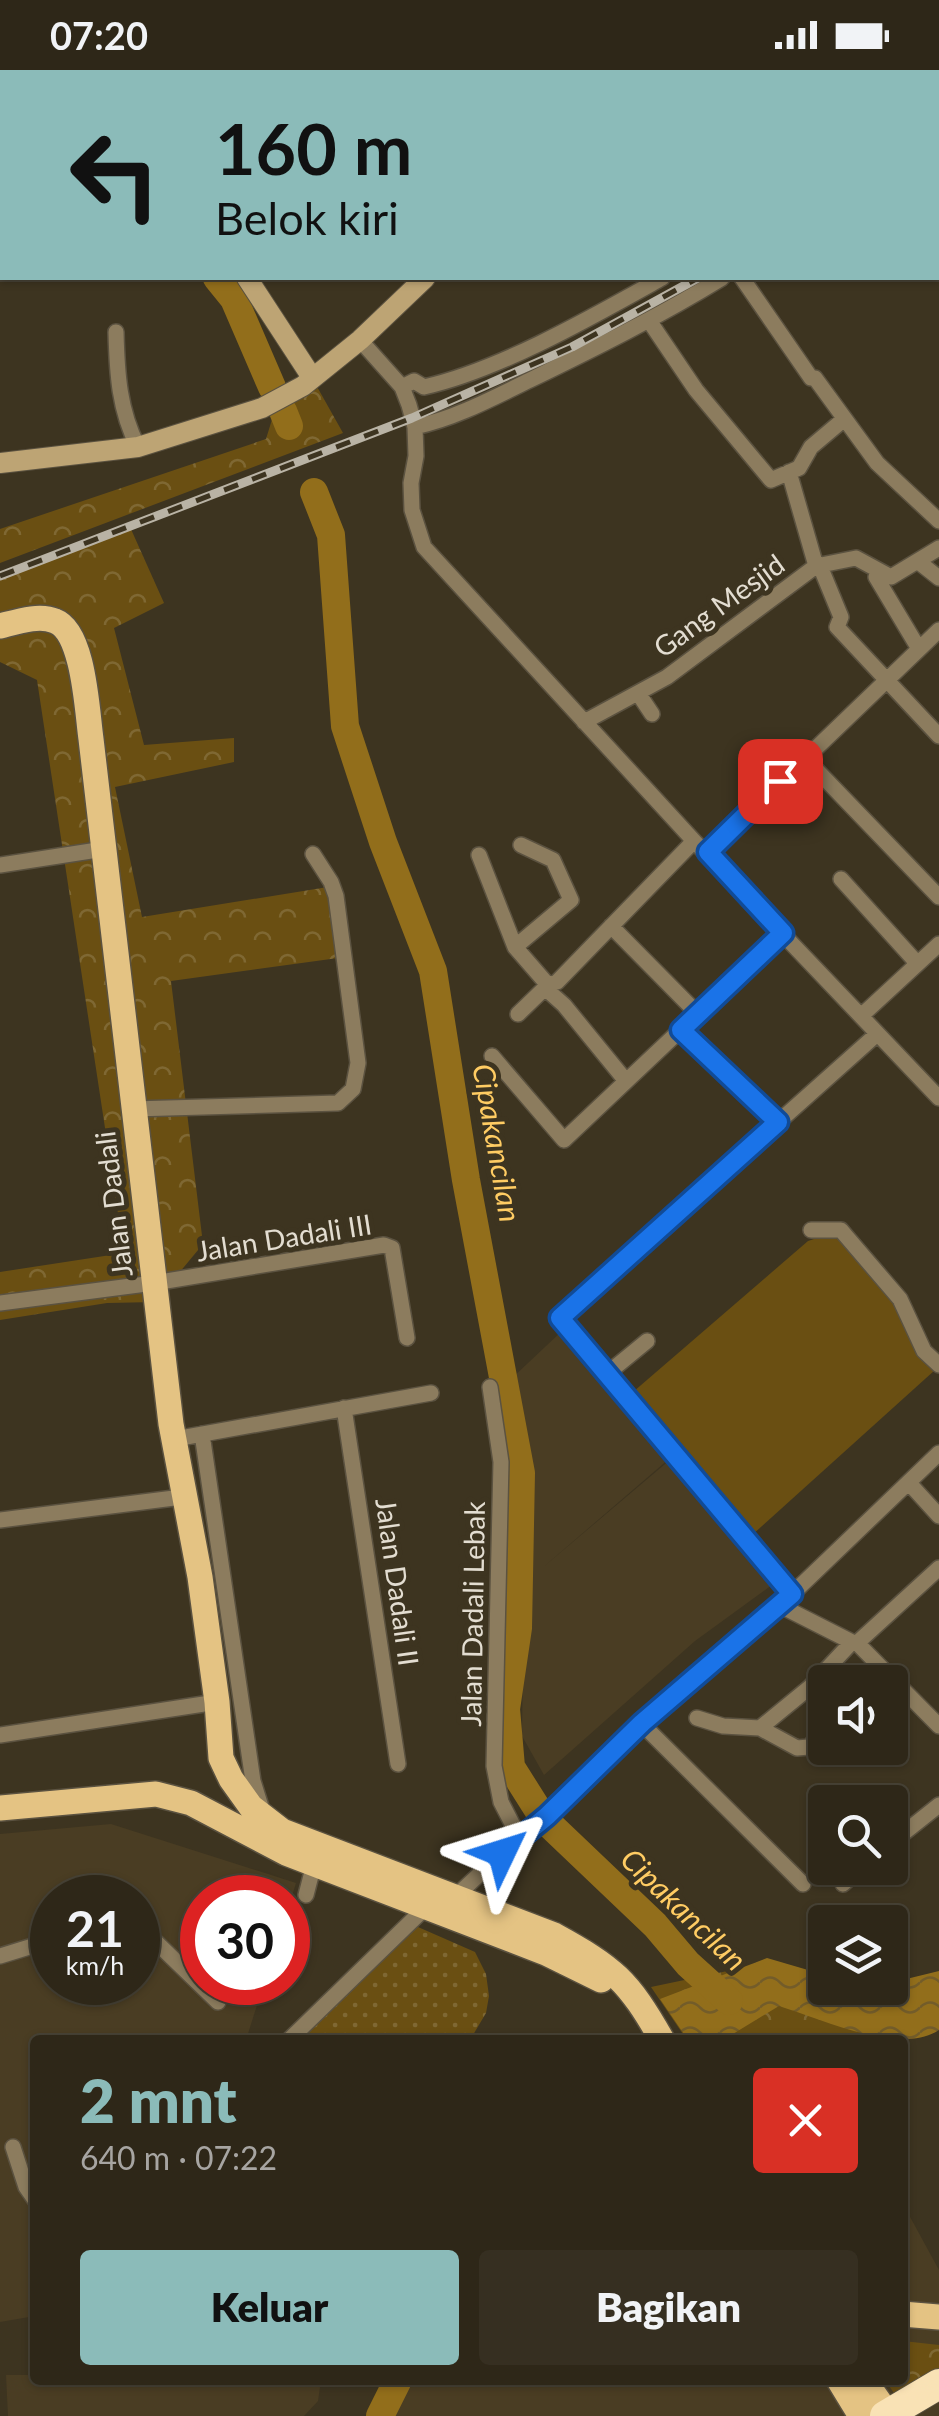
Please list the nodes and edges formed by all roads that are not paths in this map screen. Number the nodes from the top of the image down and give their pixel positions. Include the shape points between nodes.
1 (248, 280) edge
2 (423, 280) edge
3 (658, 280) edge
4 (719, 280) edge
5 (743, 280) edge
6 (650, 322) junction
7 (116, 332) dead end
8 (360, 340) junction
9 (311, 376) junction
10 (402, 387) junction
11 (843, 420) junction
12 (415, 427) junction
13 (138, 447) junction
14 (0, 463) edge
15 (789, 472) junction
16 (939, 521) edge
17 (939, 548) edge
18 (920, 563) junction
19 (818, 566) junction
20 (878, 571) junction
21 (939, 578) edge
22 (0, 626) edge
23 (939, 630) edge
24 (919, 649) junction
25 (888, 681) junction
26 (638, 694) junction
27 (652, 714) dead end
28 (584, 722) junction
29 (939, 736) edge
30 (804, 758) junction
31 (694, 840) junction
32 (522, 845) dead end
33 (104, 849) junction
34 (708, 852) junction
35 (313, 854) dead end
36 (479, 855) dead end
37 (0, 865) edge
38 (841, 879) dead end
39 (939, 898) edge
40 (612, 926) junction
41 (783, 933) junction
42 (939, 944) edge
43 (515, 947) junction
44 (917, 963) junction
45 (547, 987) junction
46 (696, 1012) junction
47 (518, 1014) dead end
48 (862, 1016) junction
49 (681, 1030) junction
50 (877, 1034) junction
51 (492, 1056) dead end
52 (626, 1080) junction
53 (939, 1098) edge
54 (133, 1109) junction
55 (778, 1122) junction
56 (812, 1230) dead end
57 (154, 1283) junction
58 (0, 1303) edge
59 (407, 1338) dead end
60 (647, 1341) dead end
61 (939, 1365) edge
62 (608, 1373) junction
63 (490, 1386) dead end
64 (430, 1393) dead end
65 (344, 1408) junction
66 (202, 1434) junction
67 (176, 1439) junction
68 (939, 1453) edge
69 (909, 1483) junction
70 (182, 1497) junction
71 (939, 1516) edge
72 (0, 1520) edge
73 (939, 1568) edge
74 (210, 1572) junction
75 (792, 1594) junction
76 (779, 1605) junction
77 (855, 1642) junction
78 (235, 1654) junction
79 (209, 1660) junction
80 (831, 1665) edge
81 (808, 1688) edge
82 (218, 1712) junction
83 (244, 1713) junction
84 (697, 1718) dead end
85 (642, 1723) junction
86 (939, 1726) edge
87 (760, 1728) junction
88 (0, 1735) edge
89 (808, 1747) edge
90 (221, 1758) junction
91 (398, 1764) dead end
92 (156, 1794) junction
93 (939, 1806) edge
94 (0, 1808) edge
95 (268, 1823) junction
96 (908, 1830) edge
97 (520, 1837) junction
98 (314, 1864) junction
99 (310, 1880) edge
100 (803, 1884) dead end
101 (458, 1898) junction
102 (425, 1908) junction
103 (550, 1944) junction
104 (160, 1946) edge
105 (30, 1947) edge
106 (0, 1956) edge
107 (180, 1965) edge
108 (643, 2027) edge
109 (294, 2035) edge
110 (12, 2148) dead end
111 (30, 2193) edge
112 (908, 2314) edge
113 (939, 2317) edge
114 (939, 2384) edge
115 (845, 2385) edge
116 (866, 2385) edge
117 (881, 2416) edge

1 - 9 main road
2 - 8 main road
3 - 10 street via 507,356 440,383
4 - 6 street
5 - 11 street
6 - 12 street via 458,414
6 - 15 street via 696,390 772,480
7 - 13 street via 117,380
8 - 9 main road
8 - 10 street
9 - 13 main road via 262,408
10 - 12 street
11 - 15 street
11 - 16 street
12 - 28 street via 412,510 424,547
13 - 14 main road
15 - 19 street
17 - 18 street, Gang Mesjid
18 - 20 street, Gang Mesjid via 891,577
18 - 21 street
19 - 20 street, Gang Mesjid via 856,558
19 - 25 street via 840,618 837,626
19 - 26 street, Gang Mesjid
20 - 24 street
22 - 33 main road, Jalan Dadali via 52,619 76,645
23 - 24 street
24 - 25 street
25 - 29 street
25 - 30 street
26 - 27 street
26 - 28 street, Gang Mesjid
28 - 31 street
30 - 34 street
30 - 39 street
31 - 34 street
31 - 40 street
32 - 43 street via 552,860 571,900
33 - 37 street
33 - 54 main road, Jalan Dadali
34 - 41 street
35 - 54 street via 336,896 358,1063 353,1089 338,1104
36 - 43 street
38 - 44 street
40 - 45 street
40 - 46 street
41 - 46 street
41 - 48 street
42 - 44 street
43 - 45 street
44 - 48 street
45 - 47 street
45 - 52 street
46 - 49 street
48 - 50 street
49 - 52 street
49 - 55 street
50 - 53 street
50 - 55 street
51 - 52 street via 564,1140
54 - 57 main road, Jalan Dadali
55 - 62 street via 560,1318
56 - 61 street via 841,1230 900,1300 924,1351
57 - 58 street
57 - 59 street, Jalan Dadali III via 384,1245 392,1248
57 - 67 main road, Jalan Dadali
60 - 62 street
62 - 75 street
63 - 97 street, Jalan Dadali Lebak via 501,1462 494,1766 501,1802
64 - 65 street
65 - 66 street
65 - 91 street, Jalan Dadali II
66 - 67 street
66 - 74 street
67 - 70 main road, Jalan Dadali
68 - 69 street
69 - 71 street
69 - 75 street
70 - 72 street
70 - 74 main road, Jalan Dadali
73 - 77 street
74 - 78 street
74 - 79 main road, Jalan Dadali
75 - 76 street
76 - 77 street
76 - 85 street
77 - 80 street
77 - 86 street
78 - 79 street
78 - 83 street
79 - 82 main road, Jalan Dadali
81 - 87 street
82 - 83 street
82 - 88 street
82 - 90 main road, Jalan Dadali
83 - 95 street via 253,1781
84 - 87 street
85 - 97 street
85 - 100 street
87 - 89 street via 796,1748
90 - 92 main road via 203,1790
90 - 95 main road, Jalan Dadali via 241,1795
92 - 94 main road
92 - 98 main road via 201,1807
93 - 96 street
95 - 101 main road
97 - 101 street
98 - 99 street
98 - 102 main road
101 - 102 street
101 - 103 main road
102 - 103 main road
102 - 109 street
103 - 108 main road via 602,1981
104 - 107 street
105 - 106 street
110 - 111 street
112 - 113 main road
114 - 117 highway
115 - 117 main road
116 - 117 main road

